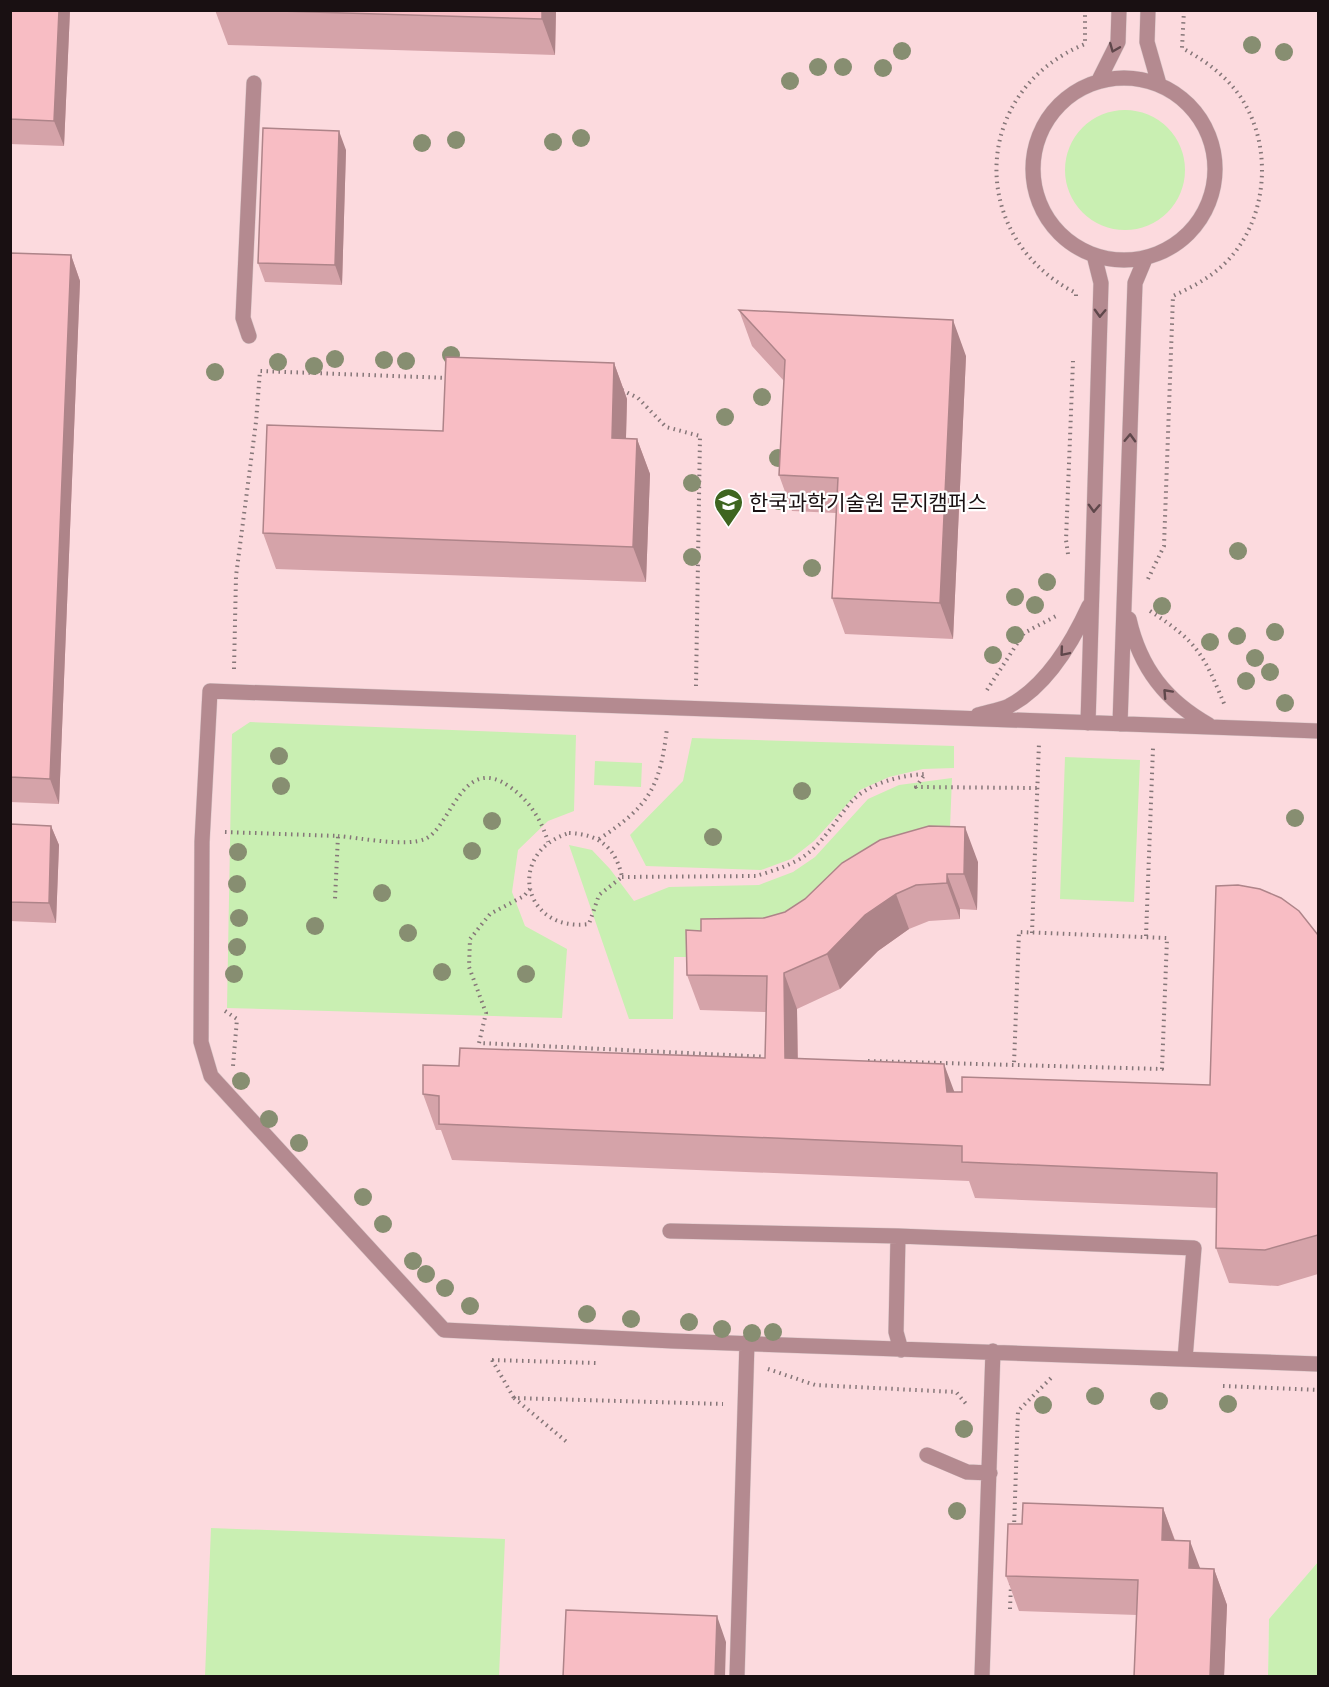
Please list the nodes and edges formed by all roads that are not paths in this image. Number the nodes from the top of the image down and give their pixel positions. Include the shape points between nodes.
1 (1119, 10) edge
2 (1148, 10) edge
3 (1098, 82) junction
4 (254, 83) dead end
5 (1159, 84) junction
6 (1094, 255) junction
7 (1144, 258) junction
8 (249, 336) dead end
9 (1091, 600) junction
10 (1124, 602) junction
11 (968, 718) junction
12 (1088, 723) junction
13 (1120, 724) junction
14 (1214, 727) junction
15 (1318, 731) edge
16 (670, 1232) dead end
17 (898, 1236) junction
18 (747, 1342) junction
19 (902, 1350) junction
20 (993, 1352) junction
21 (1185, 1359) junction
22 (1318, 1364) edge
23 (927, 1455) dead end
24 (990, 1473) junction
25 (737, 1677) edge
26 (982, 1677) edge

1 -> 3 lane via 1118,42
2 - 5 lane via 1147,42
3 - 5 lane via 1129,78
3 - 6 lane via 1081,89 1052,114 1035,148 1033,167 1040,204 1049,221 1061,236
4 - 8 lane via 243,318
5 - 7 lane via 1184,99 1203,121 1214,148 1216,177 1209,205 1194,229 1172,248
6 - 7 lane via 1119,260
6 -> 9 lane via 1101,284
10 -> 7 lane via 1135,283
9 -> 11 lane via 1072,643 1039,682 1010,705
9 - 12 lane
10 - 13 lane
14 -> 10 lane via 1184,711 1161,689 1132,635
11 - 12 lane
11 - 18 lane via 210,691 202,842 201,1042 211,1076 444,1330
12 - 13 lane
13 - 14 lane
14 - 15 lane
16 - 17 lane
17 - 19 lane via 896,1332
17 - 21 lane via 1194,1248
18 - 19 lane
18 - 25 lane
19 - 20 lane
20 - 21 lane
20 - 24 lane
21 - 22 lane
23 - 24 lane via 967,1472
24 - 26 lane

